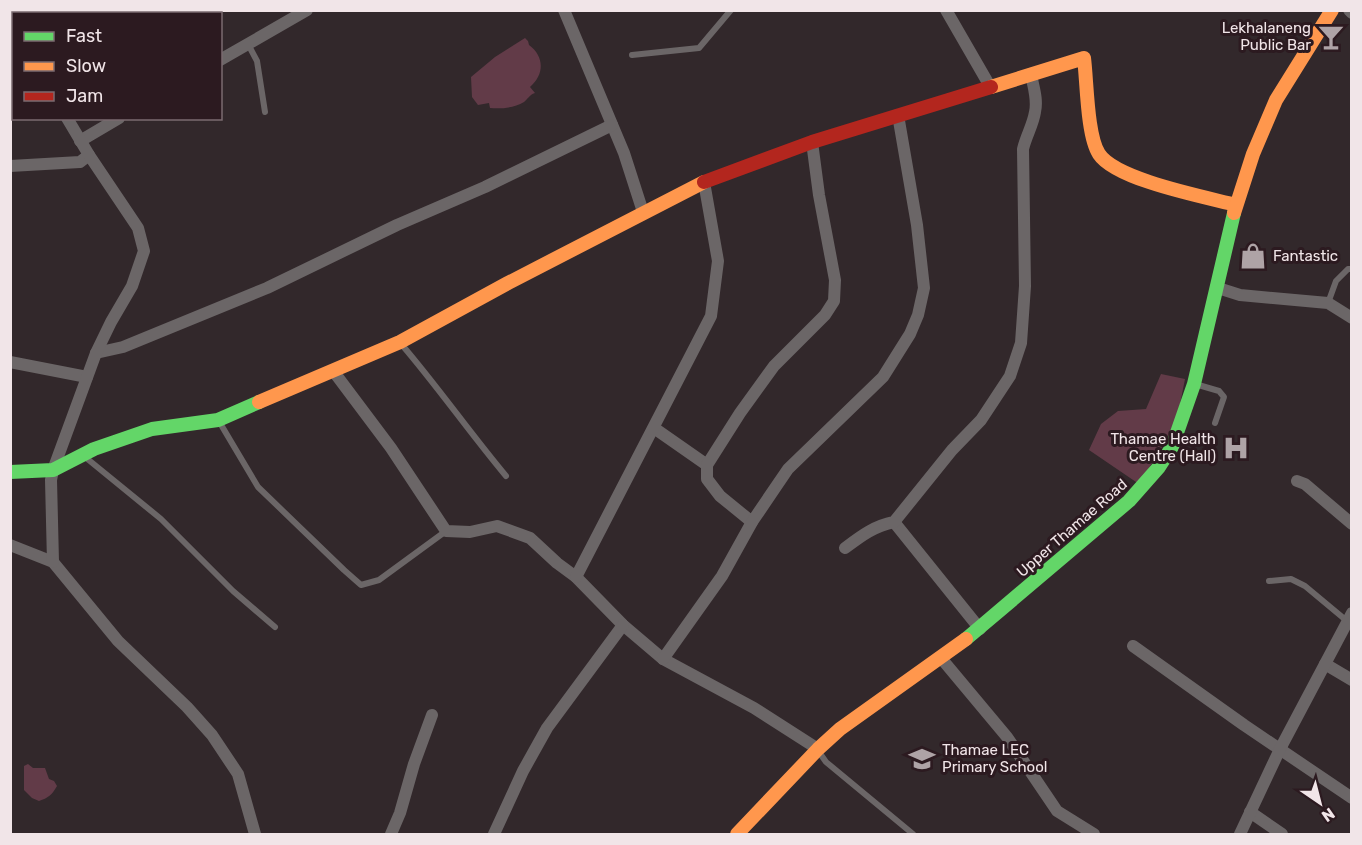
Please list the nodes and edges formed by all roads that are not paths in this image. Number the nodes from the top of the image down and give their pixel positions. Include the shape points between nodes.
1 (307, 10) edge
2 (564, 10) edge
3 (731, 10) edge
4 (946, 10) edge
5 (1332, 10) edge
6 (248, 44) junction
7 (632, 55) dead end
8 (222, 59) edge
9 (1030, 74) junction
10 (991, 88) junction
11 (265, 112) dead end
12 (898, 115) junction
13 (68, 120) edge
14 (116, 120) edge
15 (612, 125) junction
16 (80, 141) junction
17 (812, 142) junction
18 (89, 155) junction
19 (10, 166) edge
20 (704, 182) junction
21 (1236, 205) junction
22 (643, 212) junction
23 (1352, 269) edge
24 (1218, 288) junction
25 (1328, 303) junction
26 (1352, 318) edge
27 (400, 342) junction
28 (96, 353) junction
29 (10, 362) edge
30 (334, 372) junction
31 (87, 377) junction
32 (1194, 384) junction
33 (218, 420) junction
34 (1215, 423) dead end
35 (654, 428) junction
36 (82, 455) junction
37 (707, 465) junction
38 (53, 470) junction
39 (10, 472) edge
40 (506, 476) dead end
41 (1297, 481) dead end
42 (752, 522) junction
43 (894, 522) junction
44 (1352, 524) edge
45 (446, 531) junction
46 (10, 545) edge
47 (845, 548) dead end
48 (53, 562) junction
49 (576, 577) junction
50 (1269, 581) dead end
51 (1349, 617) edge
52 (623, 625) junction
53 (275, 627) dead end
54 (980, 629) junction
55 (1133, 646) dead end
56 (941, 658) junction
57 (663, 659) junction
58 (1325, 664) junction
59 (1352, 680) edge
60 (432, 715) dead end
61 (818, 749) junction
62 (1280, 749) junction
63 (1352, 798) edge
64 (1250, 812) junction
65 (255, 834) edge
66 (391, 834) edge
67 (494, 834) edge
68 (737, 834) edge
69 (913, 834) edge
70 (1094, 834) edge
71 (1240, 834) edge
72 (1282, 834) edge

1 - 6 street
2 - 15 street
3 - 7 lane via 699,48
4 - 10 street
5 - 21 street, Upper Thamae Road via 1276,100
6 - 8 street
6 - 11 lane via 257,60
9 - 10 street
9 - 21 street via 1084,58 1099,154 1109,164 1129,175
9 - 43 street via 1036,111 1023,149 1025,286 1021,343 1010,376 981,420
10 - 12 street
12 - 17 street
12 - 42 street via 924,288 918,315 883,378 788,469
13 - 16 street
14 - 16 street
15 - 22 street
15 - 28 street via 267,288 123,347
16 - 18 street
17 - 20 street
17 - 37 street via 835,280 834,301 774,366
18 - 19 street via 80,162
18 - 28 street via 138,228 144,251 132,286
20 - 22 street
20 - 35 street via 718,261 711,316
21 - 24 street, Upper Thamae Road
22 - 27 street
23 - 25 lane via 1336,281
24 - 25 street via 1240,295
24 - 32 street, Upper Thamae Road
25 - 26 street
27 - 30 street
27 - 40 lane
28 - 31 street
29 - 31 street
30 - 33 street
30 - 45 street
31 - 38 street
32 - 34 lane via 1219,391 1224,397
32 - 54 street, Upper Thamae Road via 1172,447 1146,484
33 - 36 street via 152,429
33 - 45 lane via 258,487 361,585 380,580
35 - 37 street
35 - 49 street
36 - 38 street
36 - 53 lane via 161,519
37 - 42 street via 706,479
38 - 39 street
38 - 48 street
41 - 44 street
42 - 57 street via 722,576
43 - 47 street via 869,530
43 - 54 street
45 - 49 street via 470,532 497,525 512,530 530,538
46 - 48 street
48 - 65 street via 118,641 218,742 238,774
49 - 52 street
50 - 51 lane via 1291,579
51 - 58 street
52 - 57 street
52 - 67 street via 547,728
54 - 56 street, Upper Thamae Road
55 - 62 street
56 - 61 street, Upper Thamae Road via 880,699
56 - 70 street via 1007,737 1057,810
57 - 61 street via 754,708
58 - 59 street
58 - 62 street
60 - 66 street
61 - 68 street, Upper Thamae Road
61 - 69 lane via 826,762
62 - 63 street
62 - 64 street
64 - 71 street
64 - 72 street

